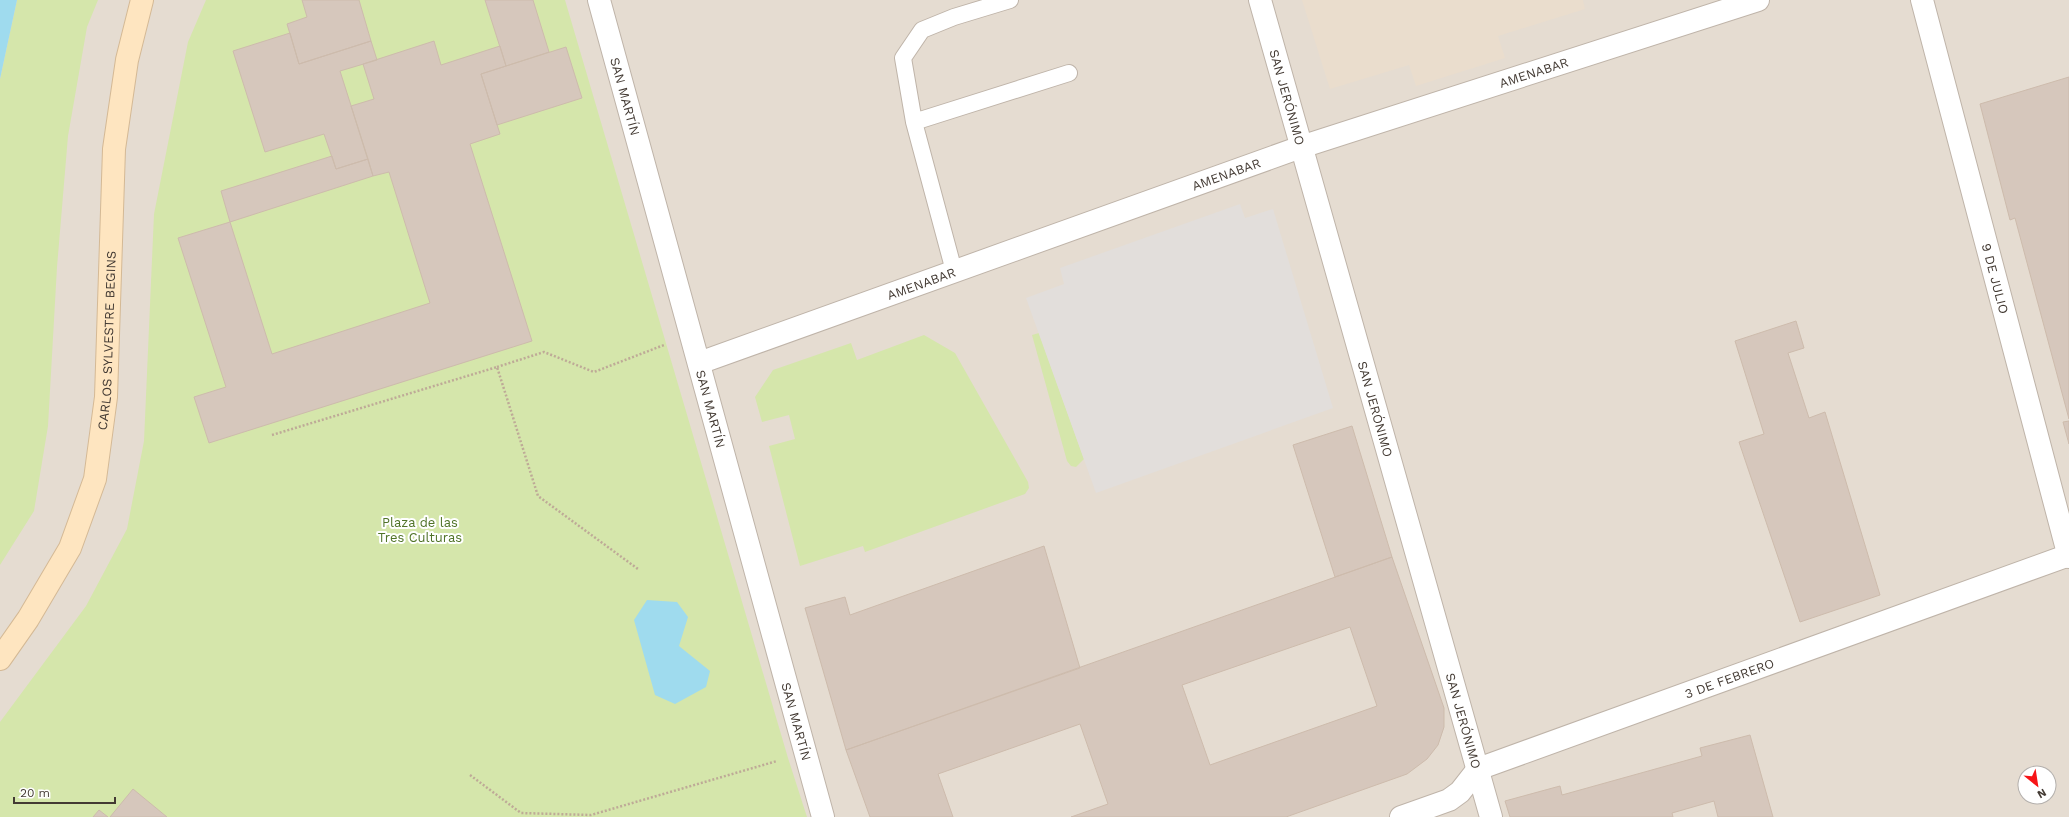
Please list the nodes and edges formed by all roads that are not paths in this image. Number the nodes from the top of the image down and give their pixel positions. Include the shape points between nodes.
1 (142, 0) edge
2 (599, 0) edge
3 (1010, 0) edge
4 (1260, 0) edge
5 (1758, 0) edge
6 (1922, 0) edge
7 (1069, 73) dead end
8 (914, 122) junction
9 (1301, 147) junction
10 (954, 271) junction
11 (699, 362) junction
12 (2069, 556) edge
13 (0, 659) edge
14 (1478, 769) junction
15 (823, 817) edge
16 (1401, 817) edge
17 (1491, 817) edge

1 - 13 main road, CARLOS SYLVESTRE BEGINS via 127,60 114,149 106,397 95,478 70,548 28,620
2 - 11 street, SAN MARTÍN
3 - 8 lane via 922,30 903,58
4 - 9 street, SAN JERÓNIMO
5 - 9 street, AMENABAR
6 - 12 street, 9 DE JULIO
7 - 8 lane
8 - 10 lane
9 - 10 street, AMENABAR
9 - 14 street, SAN JERÓNIMO
10 - 11 street, AMENABAR
11 - 15 street, SAN MARTÍN
12 - 14 street, 3 DE FEBRERO
14 - 16 street via 1460,792 1449,800
14 - 17 street, SAN JERÓNIMO

